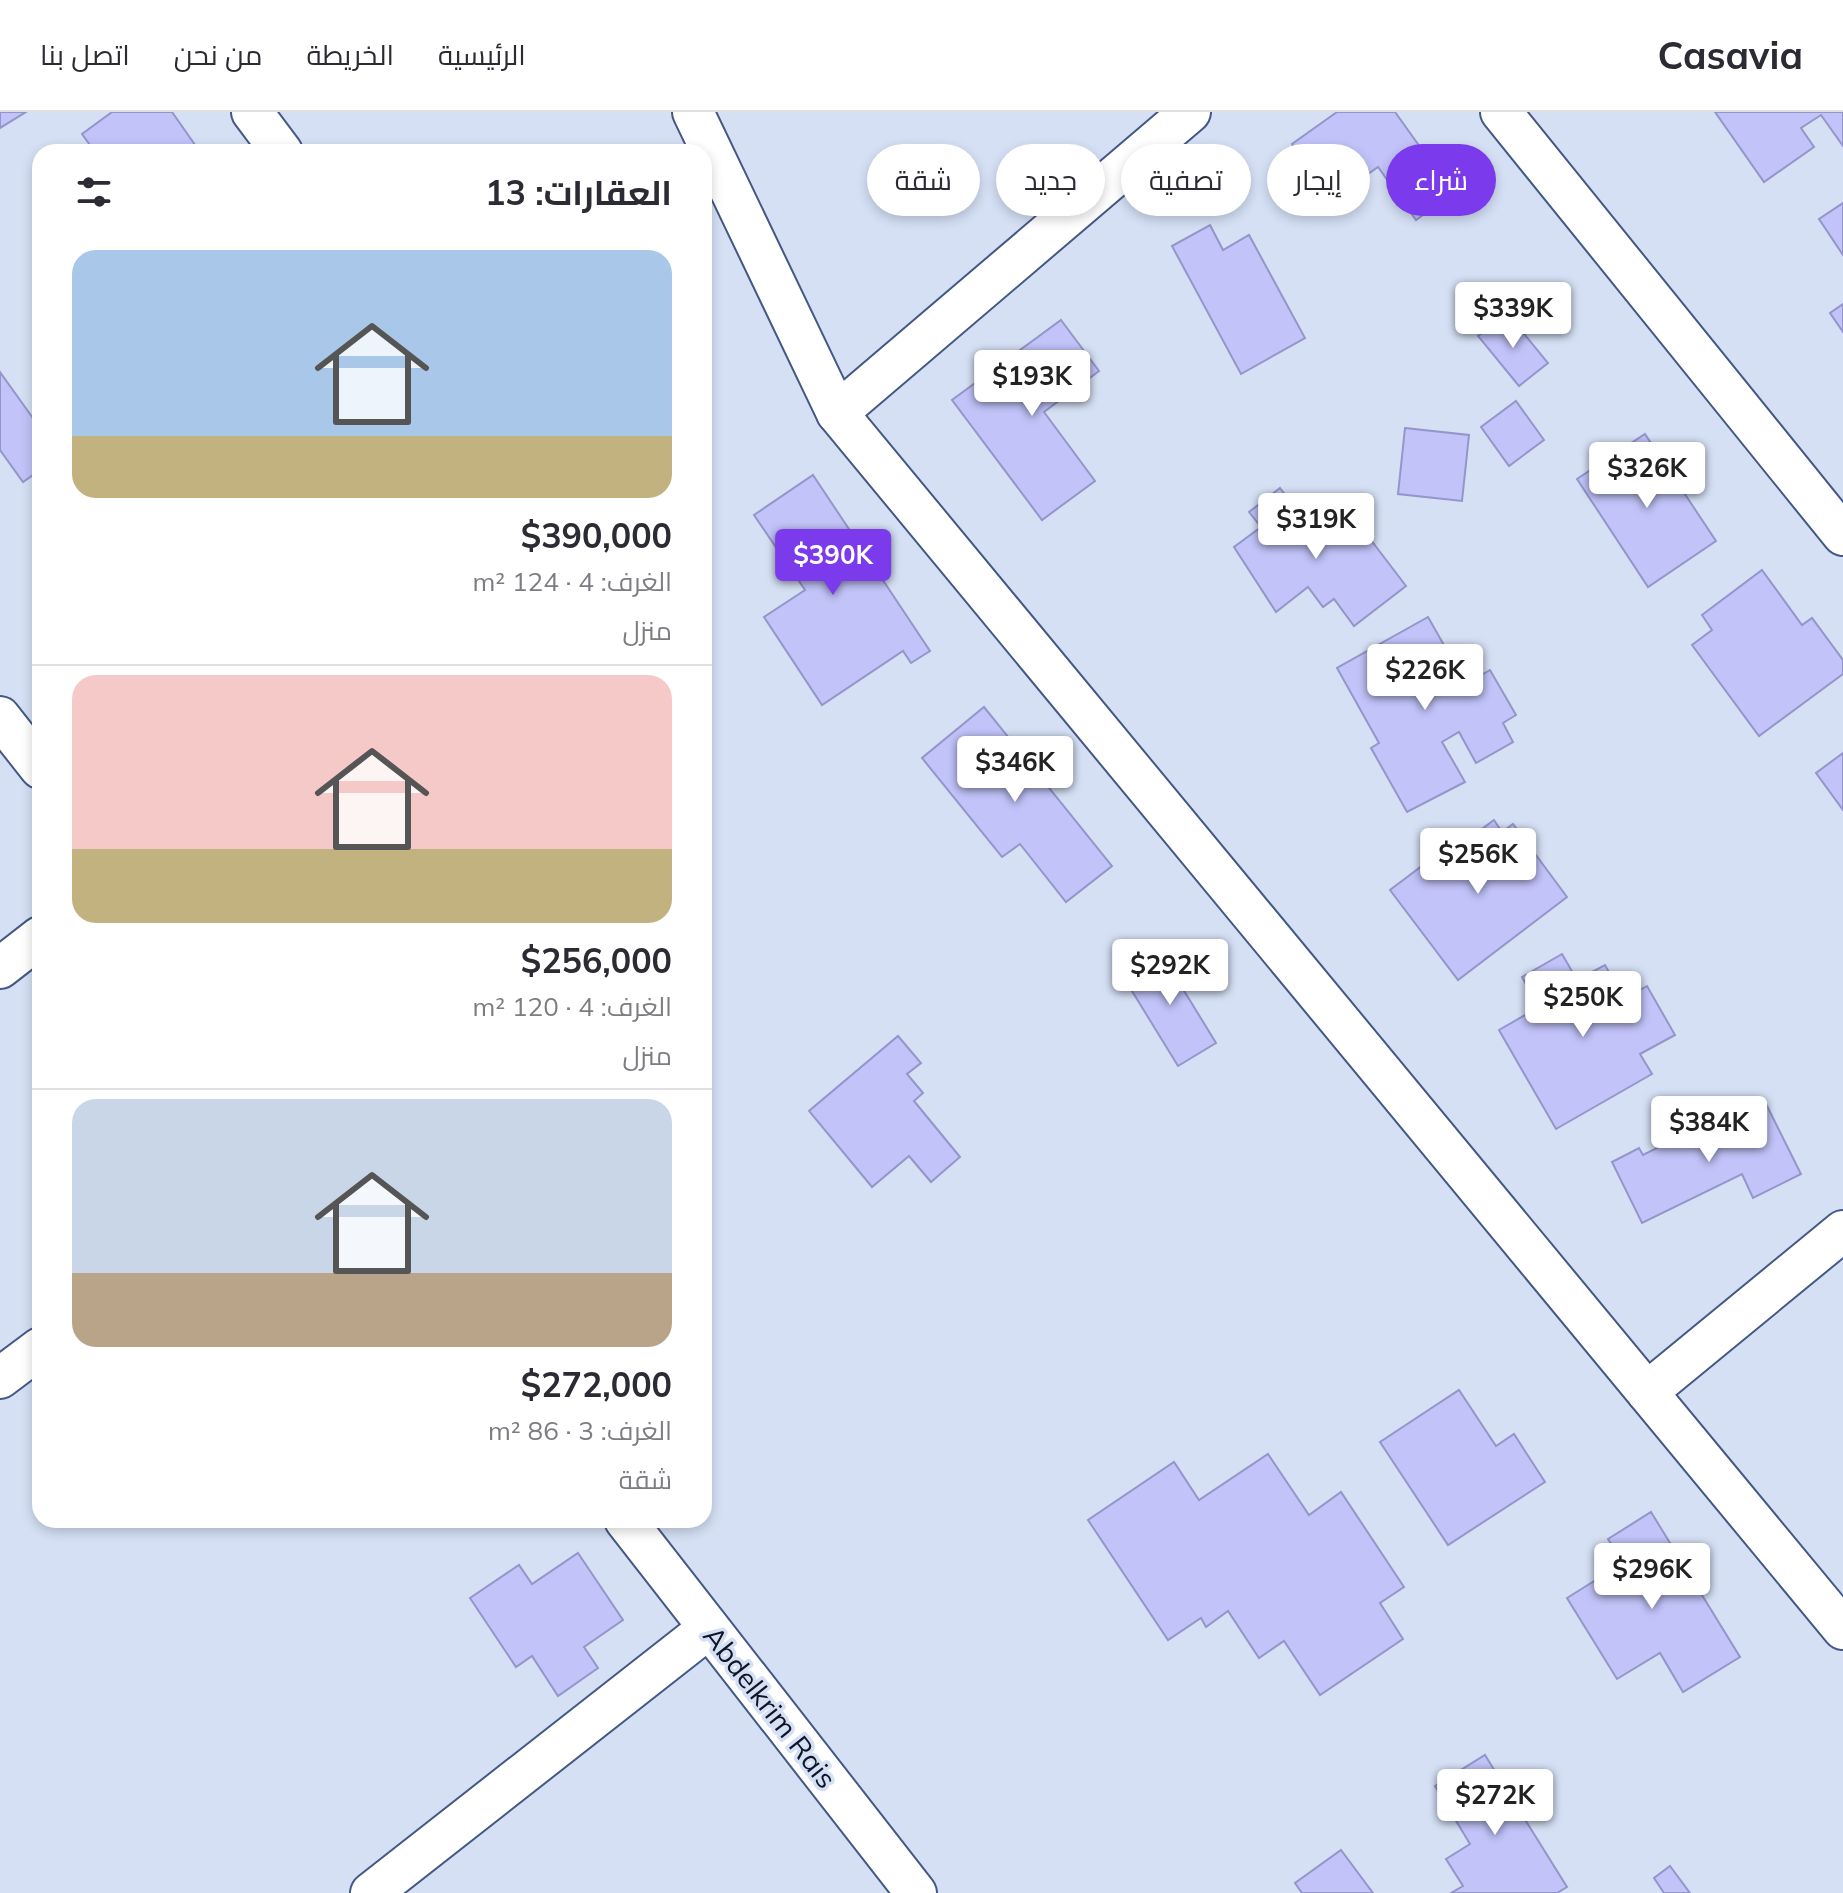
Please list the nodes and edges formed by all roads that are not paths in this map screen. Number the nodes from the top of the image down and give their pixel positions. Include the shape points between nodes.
1 (252, 112) edge
2 (693, 112) edge
3 (1190, 112) edge
4 (1501, 112) edge
5 (276, 144) edge
6 (708, 144) edge
7 (712, 152) edge
8 (837, 413) junction
9 (1843, 535) edge
10 (0, 717) edge
11 (32, 758) edge
12 (32, 943) edge
13 (0, 968) edge
14 (1843, 1231) edge
15 (32, 1354) edge
16 (0, 1378) edge
17 (1647, 1392) junction
18 (631, 1528) edge
19 (709, 1628) junction
20 (1843, 1629) edge
21 (371, 1893) edge
22 (916, 1893) edge

1 - 5 street
2 - 6 street
3 - 8 street
4 - 9 street
7 - 8 street
8 - 17 street
10 - 11 street
12 - 13 street
14 - 17 street
15 - 16 street
17 - 20 street
18 - 19 street, Abdelkrim Rais
19 - 21 street
19 - 22 street, Abdelkrim Rais

